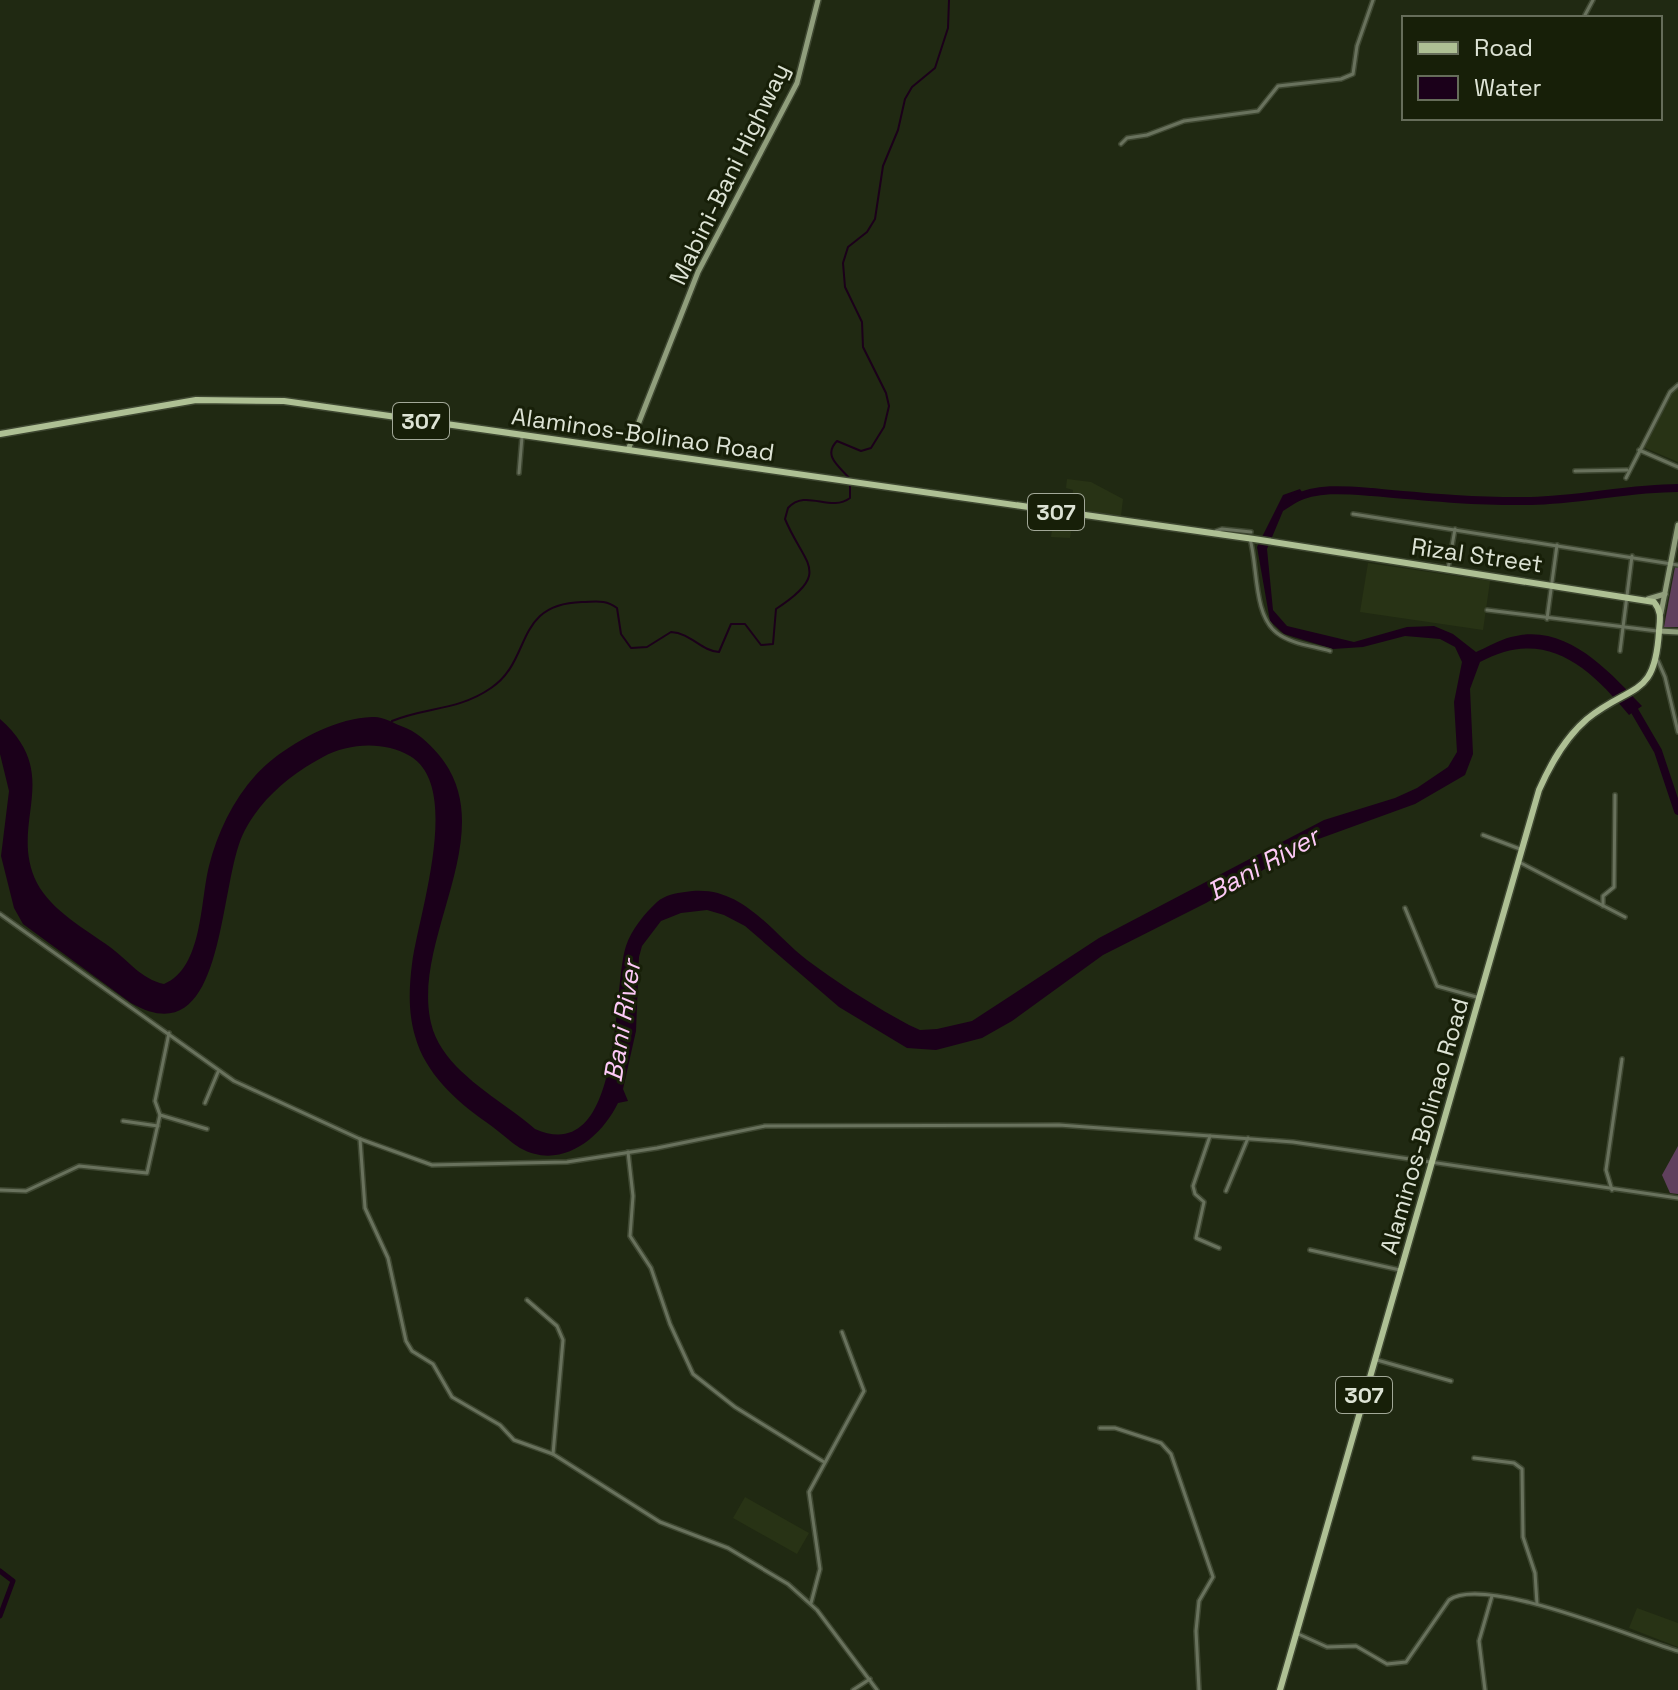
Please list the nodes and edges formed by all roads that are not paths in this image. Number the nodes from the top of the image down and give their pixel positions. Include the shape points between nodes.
1 (818, 0) edge
2 (1373, 0) edge
3 (1593, 0) edge
4 (1585, 15) dead end
5 (1121, 144) dead end
6 (1678, 385) edge
7 (0, 434) edge
8 (522, 435) junction
9 (628, 450) junction
10 (1639, 450) junction
11 (1678, 467) edge
12 (1629, 470) junction
13 (1575, 471) dead end
14 (519, 473) dead end
15 (1626, 478) dead end
16 (1353, 514) dead end
17 (1678, 525) edge
18 (1455, 529) junction
19 (1252, 537) junction
20 (1280, 543) joint
21 (1557, 545) junction
22 (1632, 556) junction
23 (1670, 564) junction
24 (1678, 565) edge
25 (1448, 570) junction
26 (1552, 584) junction
27 (1665, 594) junction
28 (1628, 596) junction
29 (1648, 599) junction
30 (1487, 610) dead end
31 (1661, 614) junction
32 (1547, 619) junction
33 (1623, 629) junction
34 (1659, 631) junction
35 (1678, 632) edge
36 (1330, 651) dead end
37 (1620, 651) dead end
38 (1658, 661) junction
39 (1678, 732) edge
40 (1615, 795) dead end
41 (1483, 835) dead end
42 (1522, 849) junction
43 (1519, 862) junction
44 (1603, 906) junction
45 (1405, 908) dead end
46 (0, 914) edge
47 (1625, 917) dead end
48 (1480, 998) junction
49 (169, 1033) junction
50 (1622, 1059) dead end
51 (218, 1072) junction
52 (205, 1103) dead end
53 (160, 1115) junction
54 (123, 1121) dead end
55 (158, 1126) junction
56 (207, 1129) dead end
57 (1211, 1135) junction
58 (1248, 1138) junction
59 (360, 1139) junction
60 (628, 1152) junction
61 (1432, 1164) junction
62 (0, 1190) edge
63 (1612, 1190) junction
64 (1226, 1191) dead end
65 (1678, 1198) edge
66 (1219, 1248) dead end
67 (1310, 1250) dead end
68 (1400, 1270) junction
69 (527, 1300) dead end
70 (842, 1332) dead end
71 (1374, 1360) junction
72 (1451, 1381) dead end
73 (1100, 1428) dead end
74 (553, 1454) junction
75 (1474, 1458) dead end
76 (824, 1462) junction
77 (1492, 1596) junction
78 (811, 1603) junction
79 (1537, 1604) junction
80 (1296, 1633) junction
81 (1678, 1651) edge
82 (870, 1679) junction
83 (853, 1690) edge
84 (877, 1690) edge
85 (1199, 1690) edge
86 (1280, 1690) edge
87 (1485, 1690) edge

1 - 9 main road, Mabini-Bani Highway via 797,83 698,272
2 - 5 street via 1353,74 1278,86 1258,111 1184,121
3 - 4 street
6 - 10 street
7 - 8 main road, Alaminos-Bolinao Road / 307 via 221,398 284,401
8 - 9 main road, Alaminos-Bolinao Road / 307
8 - 14 street
9 - 19 main road, Alaminos-Bolinao Road / 307
10 - 11 street
10 - 12 street
12 - 13 street
12 - 15 street
16 - 18 street
17 - 23 main road
18 - 21 street
18 - 25 street
19 - 20 main road, Alaminos-Bolinao Road / 307
19 - 36 street via 1269,624 1285,638
20 - 25 main road, Rizal Street / 307
21 - 22 street
21 - 26 street
22 - 23 street
22 - 28 street
23 - 24 street
23 - 27 main road
25 - 26 main road, Rizal Street / 307
26 - 28 main road, Rizal Street / 307
26 - 32 street
27 - 29 main road
27 - 31 main road
28 - 29 main road, Rizal Street / 307
28 - 33 street
29 - 31 main road
30 - 32 street
31 - 34 main road
32 - 33 street
33 - 34 street
33 - 37 street
34 - 35 main road
34 - 38 main road
38 - 39 street
38 - 42 main road, Alaminos-Bolinao Road / 307 via 1648,678 1571,736 1548,769
40 - 44 street via 1614,887 1603,896
41 - 42 street
42 - 43 main road, Alaminos-Bolinao Road / 307
43 - 44 street
43 - 48 main road, Alaminos-Bolinao Road / 307
44 - 47 street
45 - 48 street via 1437,986
46 - 49 street
48 - 61 main road, Alaminos-Bolinao Road / 307
49 - 51 street
49 - 53 street via 155,1101
50 - 63 street via 1606,1170
51 - 52 street
51 - 59 street
53 - 55 street
53 - 56 street
54 - 55 street
55 - 62 street via 147,1173 79,1166 26,1191
57 - 58 street
57 - 60 street via 1071,1125 765,1126
57 - 66 street via 1193,1186 1204,1202 1196,1238
58 - 61 street
58 - 64 street
59 - 60 street via 444,1166 567,1162
59 - 74 street via 365,1208 388,1258 409,1347 433,1364 452,1397 500,1425 518,1443
60 - 76 street via 630,1236 651,1268 693,1374
61 - 63 street
61 - 68 main road, Alaminos-Bolinao Road / 307
63 - 65 street
67 - 68 street
68 - 71 main road, Alaminos-Bolinao Road / 307
69 - 74 street via 557,1326 563,1340
70 - 76 street via 864,1391
71 - 72 street
71 - 80 main road, Alaminos-Bolinao Road / 307
73 - 85 street via 1161,1443 1177,1465 1213,1577 1199,1601
74 - 78 street via 660,1522 728,1548 772,1573
75 - 79 street via 1514,1463 1522,1469 1523,1537 1535,1573
76 - 78 street via 809,1492 820,1569
77 - 79 street
77 - 80 street via 1455,1596 1412,1659 1399,1664 1379,1661 1352,1645 1323,1646
77 - 87 street via 1479,1641
78 - 82 street
79 - 81 street
80 - 86 main road, Alaminos-Bolinao Road / 307
82 - 83 street
82 - 84 street

